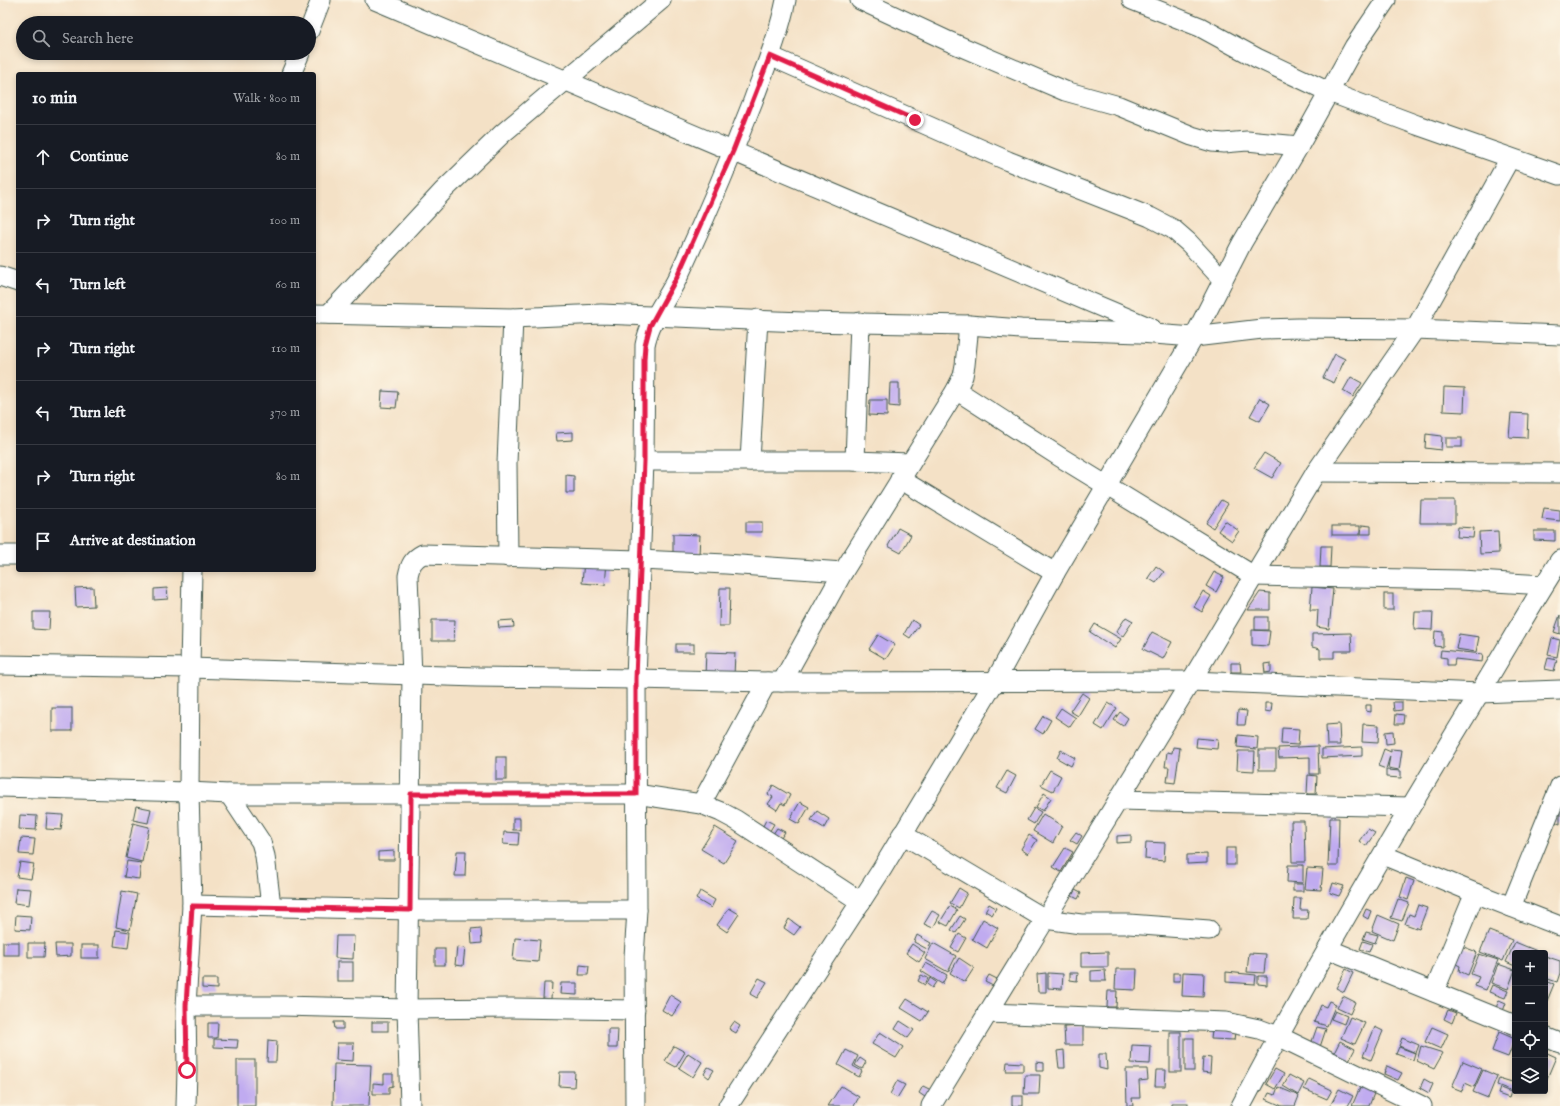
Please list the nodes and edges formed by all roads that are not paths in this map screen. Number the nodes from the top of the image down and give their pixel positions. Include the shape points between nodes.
1 (321, 0) edge
2 (375, 0) edge
3 (661, 0) edge
4 (786, 0) edge
5 (860, 0) edge
6 (1132, 0) edge
7 (1386, 0) edge
8 (315, 16) edge
9 (770, 56) junction
10 (297, 60) edge
11 (292, 72) edge
12 (564, 80) junction
13 (1328, 92) junction
14 (1299, 146) junction
15 (733, 151) junction
16 (1510, 158) junction
17 (1560, 175) edge
18 (0, 276) edge
19 (1223, 280) junction
20 (16, 281) edge
21 (321, 314) edge
22 (656, 316) junction
23 (513, 318) junction
24 (758, 319) junction
25 (860, 322) junction
26 (969, 325) junction
27 (1415, 329) junction
28 (1167, 335) junction
29 (1560, 335) edge
30 (1194, 338) junction
31 (956, 390) junction
32 (750, 460) junction
33 (644, 461) junction
34 (855, 461) junction
35 (905, 471) junction
36 (1316, 472) junction
37 (1560, 473) edge
38 (1107, 486) junction
39 (0, 555) edge
40 (16, 556) edge
41 (508, 557) junction
42 (640, 560) junction
43 (1560, 560) edge
44 (192, 572) edge
45 (843, 572) junction
46 (1055, 573) junction
47 (1254, 576) junction
48 (1543, 585) junction
49 (0, 665) edge
50 (190, 668) junction
51 (412, 676) junction
52 (636, 679) junction
53 (995, 681) junction
54 (1191, 681) junction
55 (774, 682) junction
56 (1560, 690) edge
57 (1480, 693) junction
58 (1560, 786) edge
59 (0, 787) edge
60 (189, 792) junction
61 (229, 794) junction
62 (411, 794) junction
63 (636, 794) junction
64 (1118, 800) junction
65 (701, 804) junction
66 (1410, 808) junction
67 (902, 834) junction
68 (1383, 855) junction
69 (1475, 893) junction
70 (860, 902) junction
71 (192, 906) junction
72 (271, 906) junction
73 (1511, 907) junction
74 (410, 910) junction
75 (637, 910) junction
76 (1045, 919) junction
77 (1560, 926) edge
78 (1209, 930) dead end
79 (1328, 949) junction
80 (1434, 992) junction
81 (186, 1006) junction
82 (408, 1010) junction
83 (635, 1010) junction
84 (987, 1013) junction
85 (1512, 1023) edge
86 (1278, 1036) junction
87 (1548, 1038) edge
88 (1560, 1043) edge
89 (186, 1106) edge
90 (410, 1106) edge
91 (636, 1106) edge
92 (728, 1106) edge
93 (931, 1106) edge
94 (1240, 1106) edge
95 (1422, 1106) edge

1 - 8 street
2 - 12 street
3 - 12 street
4 - 9 street
5 - 14 street via 1066,91 1119,106 1198,138 1224,143 1247,141
6 - 13 street via 1200,27
7 - 13 street via 1354,47
9 - 15 street
9 - 19 street via 1008,161 1150,217 1173,229
10 - 11 street
12 - 15 street
12 - 21 street via 502,134
13 - 14 street
13 - 16 street
14 - 19 street
15 - 22 street via 677,277
15 - 28 street
16 - 17 street
16 - 27 street
18 - 20 street
19 - 30 street
21 - 23 street
22 - 23 street via 601,314
22 - 24 street
22 - 33 street via 645,345
23 - 41 street via 507,462
24 - 25 street
24 - 32 street
25 - 26 street
25 - 34 street
26 - 28 street
26 - 31 street via 963,376
27 - 29 street
27 - 30 street via 1269,329
27 - 36 street
28 - 30 street
30 - 38 street
31 - 35 street
31 - 38 street
32 - 33 street
32 - 34 street
33 - 42 street
34 - 35 street
35 - 45 street
35 - 46 street
36 - 37 street
36 - 47 street
38 - 46 street
38 - 47 street
39 - 40 street
41 - 42 street
41 - 51 street via 423,554 412,562 408,576
42 - 45 street
42 - 52 street
43 - 48 street
44 - 50 street
45 - 55 street
46 - 53 street
47 - 48 street via 1460,580
47 - 54 street
48 - 57 street
49 - 50 street
50 - 51 street
50 - 60 street
51 - 52 street
51 - 62 street
52 - 55 street
52 - 63 street
53 - 54 street
53 - 55 street
53 - 67 street
54 - 57 street
54 - 64 street
55 - 65 street
56 - 57 street
57 - 66 street
58 - 73 street
59 - 60 street
60 - 61 street
60 - 71 street
61 - 62 street
61 - 72 street via 261,842
62 - 63 street
62 - 74 street
63 - 65 street
63 - 75 street
64 - 66 street
64 - 76 street
65 - 70 street via 736,820
66 - 68 street
67 - 70 street
67 - 76 street
68 - 69 street
68 - 79 street
69 - 73 street
69 - 80 street
70 - 92 street
71 - 72 street
71 - 81 street
72 - 74 street
73 - 77 street
74 - 75 street
74 - 82 street
75 - 83 street via 634,957
76 - 78 street via 1081,924 1129,924
76 - 84 street
79 - 80 street
79 - 86 street
80 - 85 street
81 - 82 street
81 - 89 street
82 - 83 street
82 - 90 street
83 - 91 street
84 - 86 street via 1226,1022
84 - 93 street
86 - 94 street
86 - 95 street
87 - 88 street

